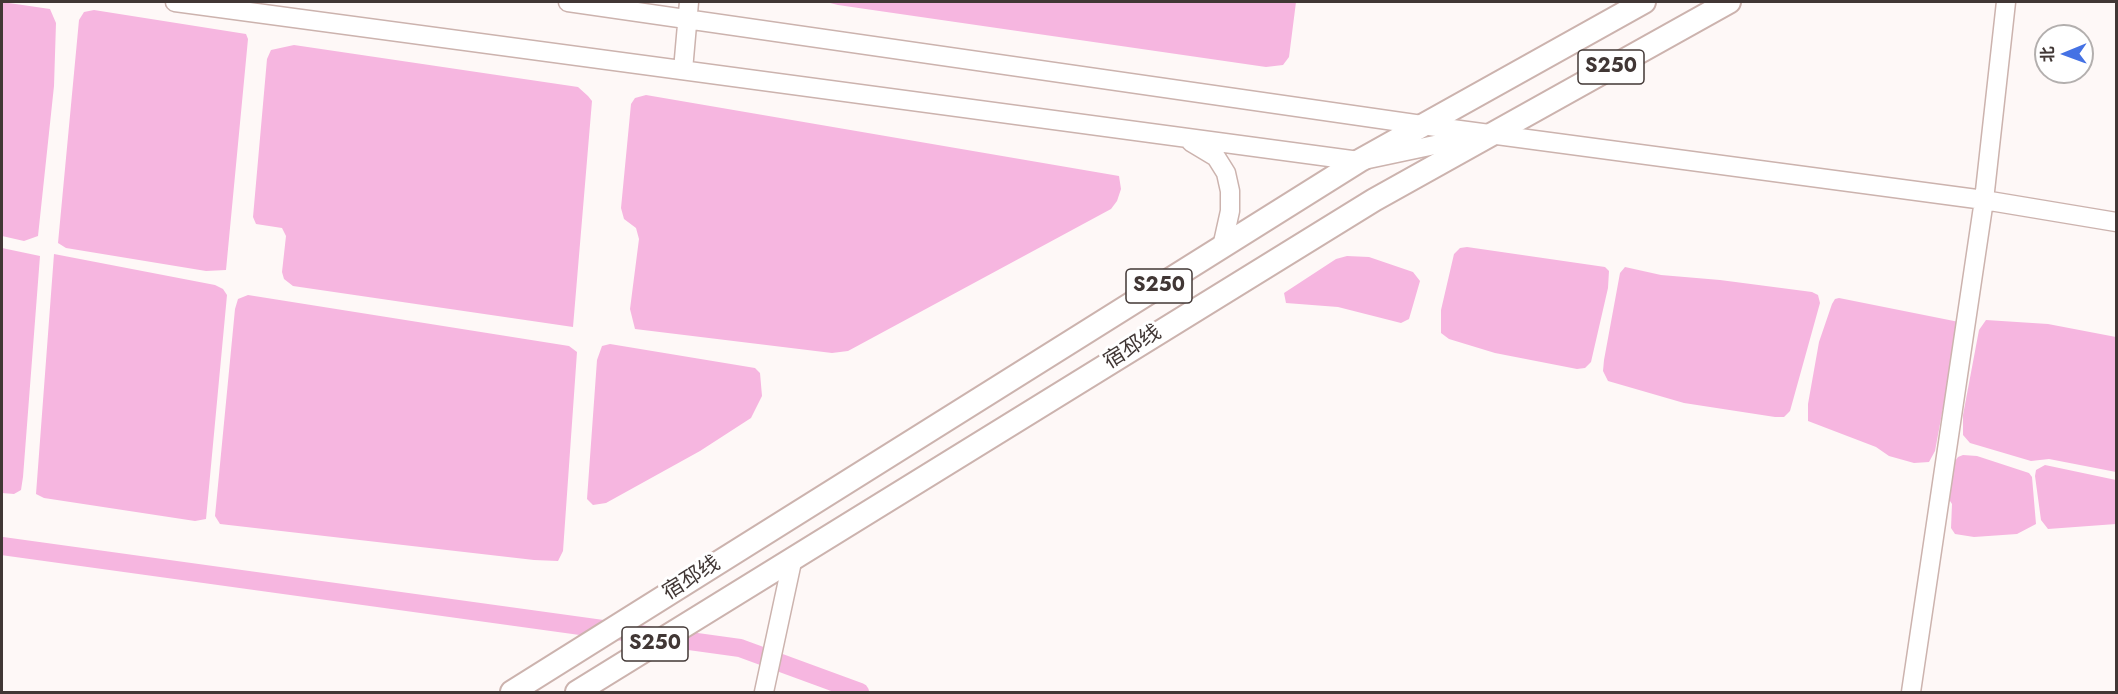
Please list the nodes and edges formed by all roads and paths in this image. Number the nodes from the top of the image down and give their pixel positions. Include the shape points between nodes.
1 (176, 2) edge
2 (568, 2) edge
3 (1644, 2) edge
4 (1729, 2) edge
5 (2006, 2) edge
6 (688, 10) edge
7 (683, 70) junction
8 (1422, 126) junction
9 (1494, 133) junction
10 (1185, 138) junction
11 (1359, 161) junction
12 (1984, 200) junction
13 (2116, 222) edge
14 (1222, 247) junction
15 (794, 557) junction
16 (578, 692) edge
17 (512, 693) edge
18 (764, 693) edge
19 (1911, 693) edge

1 - 7 street
2 - 6 street
3 - 8 main road, 宿邳线 / S250
4 - 9 main road, 宿邳线 / S250
5 - 12 street
6 - 7 street
6 - 8 street
7 - 10 street
8 - 9 street
8 - 11 main road, 宿邳线 / S250
9 - 11 street
9 - 12 street
9 - 15 main road, 宿邳线 / S250 via 1374,200
10 - 11 street
10 - 14 street via 1216,157 1226,174 1230,211
11 - 14 main road, 宿邳线 / S250
12 - 13 street
12 - 19 street
14 - 17 main road, 宿邳线 / S250
15 - 16 main road, 宿邳线 / S250
15 - 18 street

